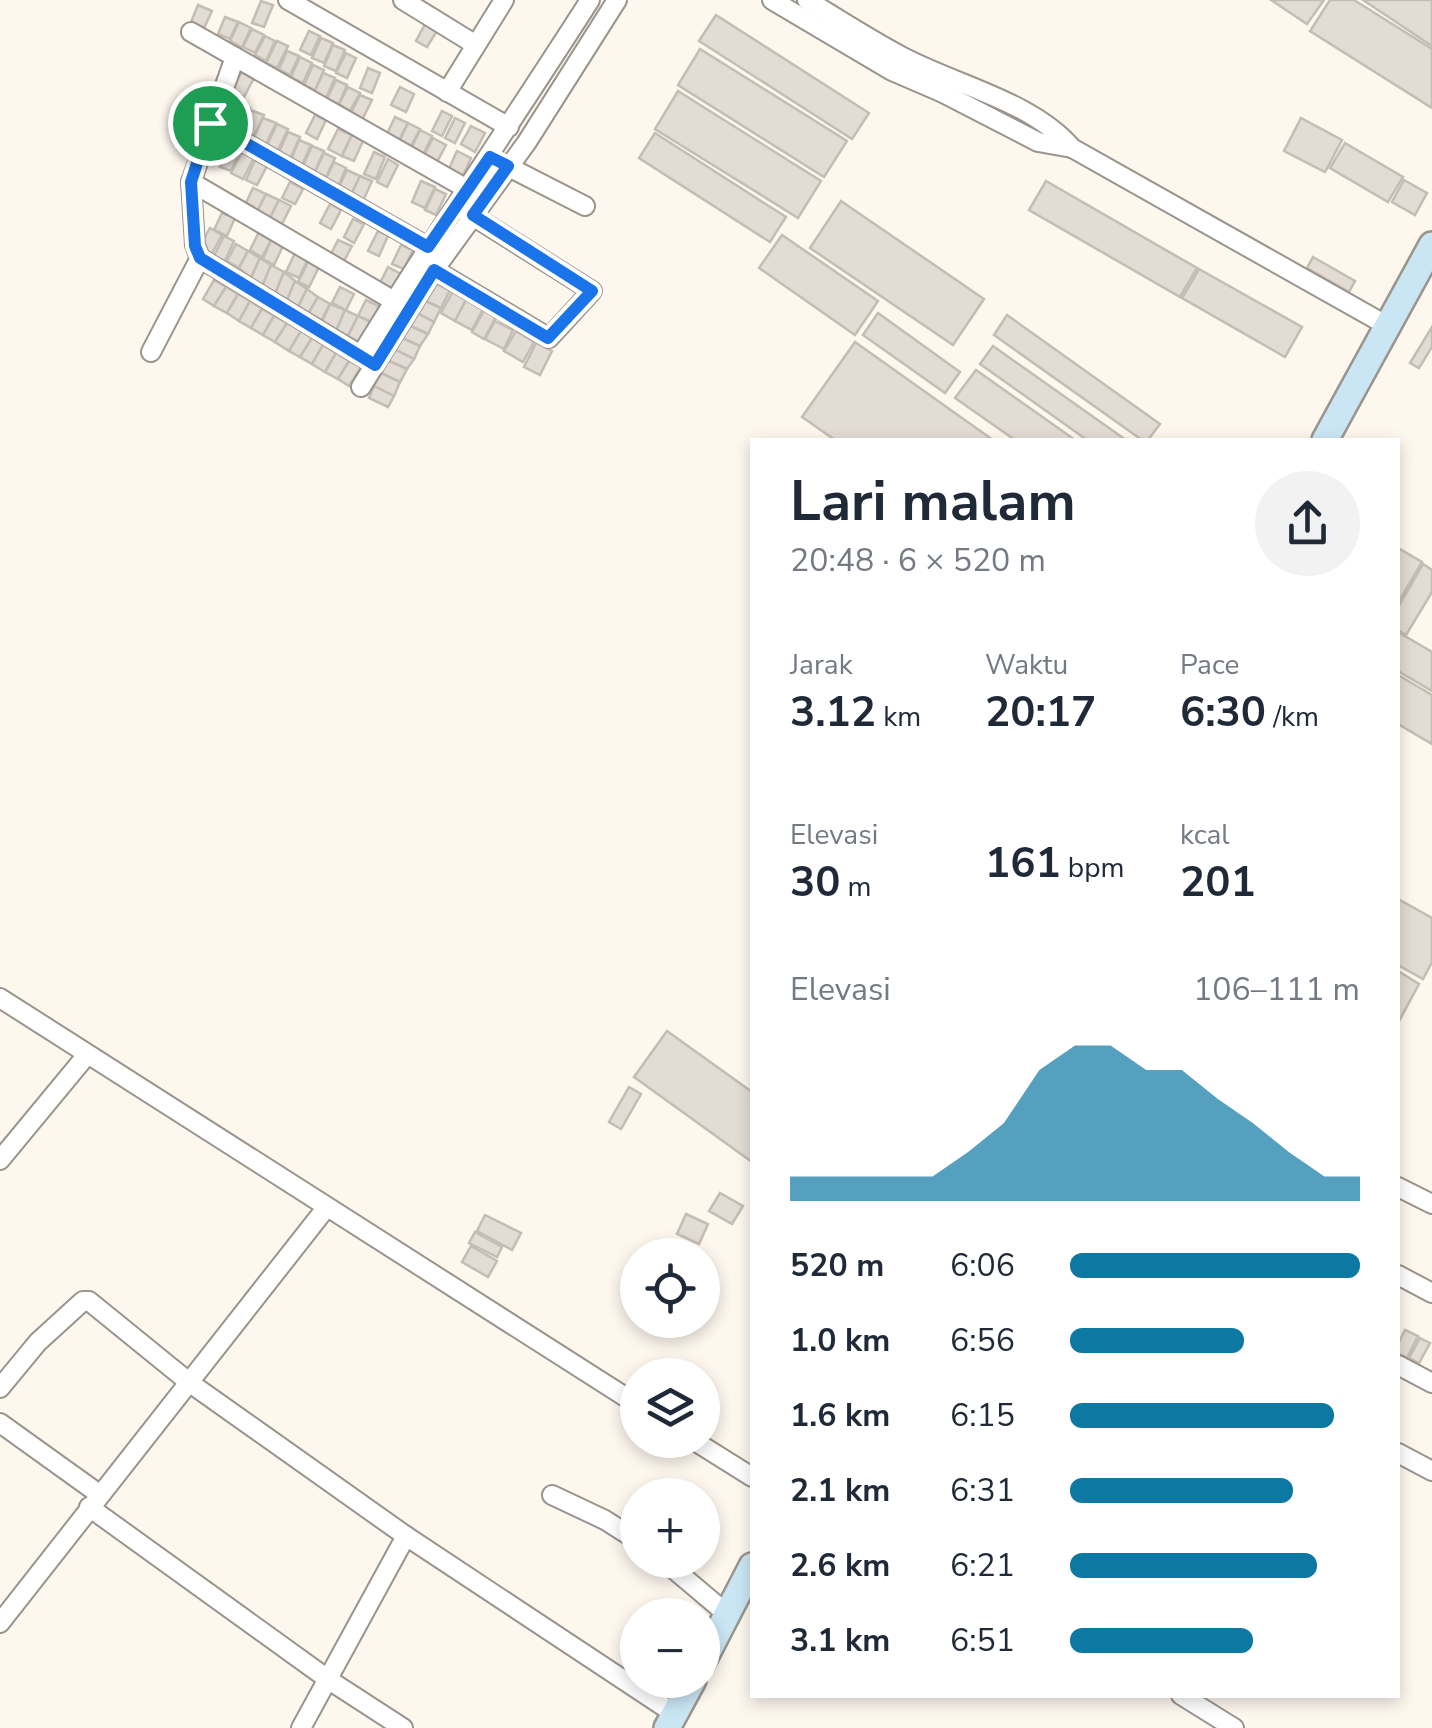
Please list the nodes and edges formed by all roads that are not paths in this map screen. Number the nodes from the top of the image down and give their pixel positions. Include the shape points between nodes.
1 (288, 0) edge
2 (403, 0) edge
3 (504, 0) edge
4 (590, 0) edge
5 (617, 0) edge
6 (772, 0) edge
7 (807, 0) edge
8 (191, 32) dead end
9 (476, 45) junction
10 (559, 49) junction
11 (235, 57) junction
12 (578, 60) junction
13 (922, 74) junction
14 (447, 92) junction
15 (210, 123) junction
16 (509, 127) junction
17 (490, 157) junction
18 (508, 166) junction
19 (191, 182) junction
20 (467, 189) junction
21 (585, 206) dead end
22 (465, 210) junction
23 (1432, 245) edge
24 (200, 258) junction
25 (427, 259) junction
26 (394, 300) junction
27 (1386, 325) junction
28 (151, 352) dead end
29 (368, 360) junction
30 (361, 387) dead end
31 (1325, 438) edge
32 (0, 998) edge
33 (86, 1056) junction
34 (0, 1160) edge
35 (1400, 1188) edge
36 (1432, 1204) edge
37 (326, 1208) junction
38 (1400, 1276) edge
39 (1432, 1293) edge
40 (1400, 1365) edge
41 (190, 1383) junction
42 (1432, 1383) edge
43 (0, 1388) edge
44 (620, 1394) edge
45 (0, 1423) edge
46 (1400, 1454) edge
47 (720, 1457) edge
48 (1432, 1470) edge
49 (750, 1477) edge
50 (552, 1494) dead end
51 (94, 1501) junction
52 (620, 1529) edge
53 (406, 1536) junction
54 (750, 1570) edge
55 (684, 1578) edge
56 (727, 1614) junction
57 (0, 1623) edge
58 (720, 1628) edge
59 (329, 1680) junction
60 (683, 1698) edge
61 (1206, 1702) edge
62 (671, 1721) edge
63 (301, 1728) edge
64 (404, 1728) edge
65 (1234, 1728) edge

1 - 14 street
2 - 9 street
3 - 9 street
4 - 10 street
5 - 12 street
6 - 13 street via 892,72
7 - 13 street
8 - 11 street
9 - 14 street
10 - 12 street
10 - 16 street
11 - 15 street
11 - 20 street
12 - 18 street
13 - 27 street via 1045,124 1072,148
14 - 16 street
15 - 19 street
15 - 25 street
16 - 17 street
17 - 18 street
17 - 20 street
18 - 21 street
18 - 22 street
19 - 24 street
19 - 26 street
20 - 22 street
22 - 25 street
22 - 25 street via 592,291 548,338
23 - 27 main road
24 - 28 street
24 - 29 street
25 - 26 street
25 - 29 street
26 - 29 street
27 - 31 main road
29 - 30 street
32 - 33 street
33 - 34 street
33 - 37 street
35 - 36 street
37 - 41 street
37 - 44 street
38 - 39 street
40 - 42 street
41 - 43 street via 83,1301
41 - 51 street
41 - 53 street
45 - 51 street
46 - 48 street
47 - 49 street
50 - 52 street
51 - 57 street
51 - 59 street
53 - 59 street
53 - 62 street
54 - 56 main road
55 - 56 street
56 - 58 main road
59 - 63 street
59 - 64 street
60 - 62 main road
61 - 65 street

